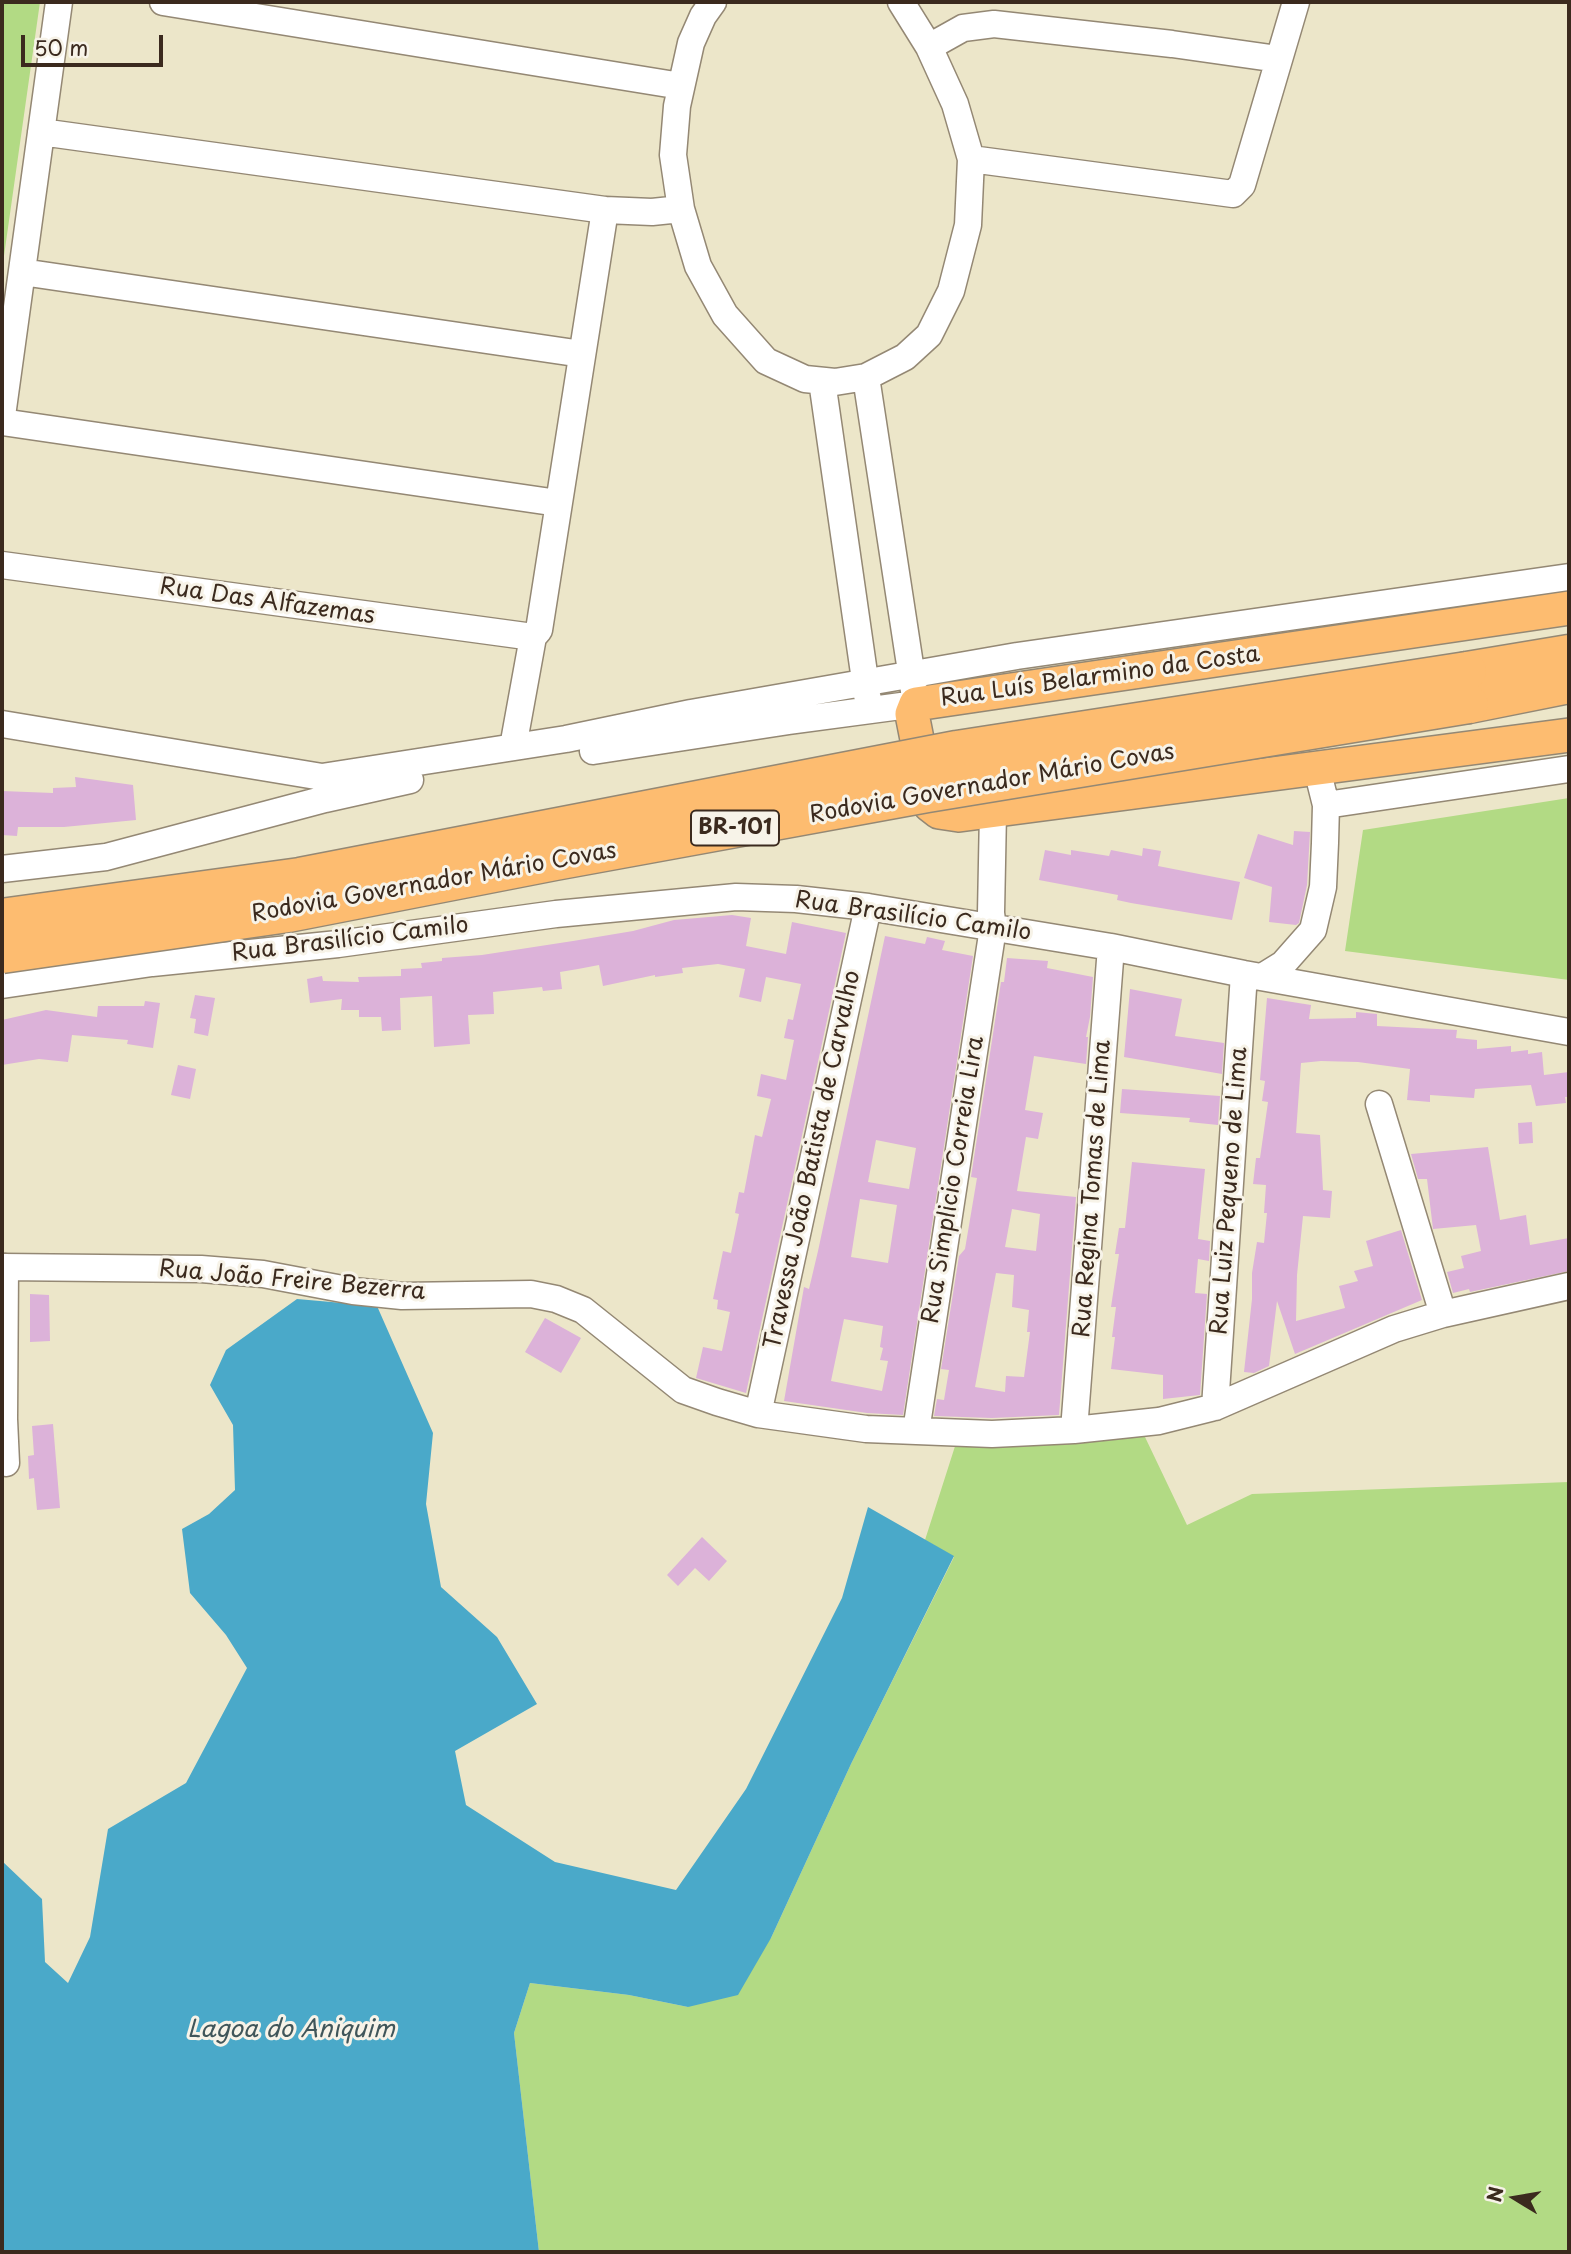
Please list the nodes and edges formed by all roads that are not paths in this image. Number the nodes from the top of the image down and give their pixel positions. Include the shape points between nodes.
1 (59, 2) edge
2 (163, 2) edge
3 (713, 2) edge
4 (901, 2) edge
5 (1296, 2) edge
6 (929, 47) junction
7 (1278, 59) junction
8 (681, 86) junction
9 (41, 132) junction
10 (971, 159) junction
11 (681, 209) junction
12 (606, 210) junction
13 (22, 272) junction
14 (582, 354) junction
15 (866, 377) junction
16 (822, 381) junction
17 (2, 416) edge
18 (2, 422) edge
19 (558, 503) junction
20 (2, 565) edge
21 (1569, 577) edge
22 (1569, 608) edge
23 (533, 637) junction
24 (1569, 654) edge
25 (866, 684) junction
26 (1569, 684) edge
27 (1468, 688) junction
28 (915, 690) junction
29 (869, 710) junction
30 (2, 724) edge
31 (1569, 735) edge
32 (513, 747) junction
33 (1317, 769) junction
34 (1569, 769) edge
35 (1326, 805) junction
36 (993, 812) junction
37 (2, 869) edge
38 (869, 907) junction
39 (2, 918) edge
40 (993, 928) junction
41 (1111, 947) junction
42 (2, 954) edge
43 (1253, 976) junction
44 (2, 985) edge
45 (1569, 1032) edge
46 (1379, 1104) dead end
47 (3, 1267) edge
48 (1569, 1286) edge
49 (1443, 1314) junction
50 (1215, 1407) junction
51 (758, 1414) junction
52 (1074, 1430) junction
53 (916, 1431) junction
54 (6, 1463) dead end

1 - 9 street
2 - 8 street
3 - 8 street via 691,43
4 - 6 street
5 - 7 street
6 - 7 street via 963,28 993,24
6 - 10 street via 955,104
7 - 10 street via 1242,185 1233,194
8 - 11 street via 673,155
9 - 12 street
9 - 13 street
10 - 15 street via 968,225 951,291 929,335 905,357
11 - 12 street
11 - 16 street via 698,266 725,316 766,361 805,379
12 - 14 street
13 - 14 street
13 - 17 street
14 - 19 street
15 - 16 street
15 - 28 street
16 - 25 street
18 - 19 street
19 - 23 street via 539,630
20 - 23 street, Rua Das Alfazemas
21 - 28 street via 1017,656
22 - 28 main road, Rua Luís Belarmino da Costa
23 - 32 street
24 - 27 highway, Rodovia Governador Mário Covas / BR-101
25 - 28 street
25 - 29 street
25 - 32 street
26 - 27 highway, Rodovia Governador Mário Covas / BR-101
27 - 39 highway, Rodovia Governador Mário Covas / BR-101, bridge via 957,750 300,877
27 - 42 highway, Rodovia Governador Mário Covas / BR-101, bridge via 288,913
28 - 29 street
28 - 36 main road, Rua Luís Belarmino da Costa via 912,713 930,805 939,812 959,815
29 - 37 street via 414,779 106,857
30 - 32 street via 322,777
31 - 33 main road, Rua Luís Belarmino da Costa
33 - 35 street
33 - 36 main road, Rua Luís Belarmino da Costa
34 - 35 street
35 - 43 street via 1323,887 1314,930 1283,964
36 - 40 street, Rua Simplicio Correia Lira
38 - 40 street, Rua Brasilício Camilo
38 - 44 street, Rua Brasilício Camilo via 736,897 656,903
38 - 51 street, Travessa João Batista de Carvalho
40 - 41 street, Rua Brasilício Camilo
40 - 53 street, Rua Simplicio Correia Lira
41 - 43 street, Rua Brasilício Camilo
41 - 52 street, Rua Regina Tomas de Lima
43 - 45 street, Rua Brasilício Camilo
43 - 50 street, Rua Luiz Pequeno de Lima
46 - 49 street
47 - 51 street, Rua João Freire Bezerra via 201,1269 402,1296 498,1293 556,1298 583,1310 683,1390
47 - 54 street
48 - 49 street, Rua João Freire Bezerra
49 - 50 street, Rua João Freire Bezerra via 1394,1329
50 - 52 street, Rua João Freire Bezerra via 1158,1421
51 - 53 street, Rua João Freire Bezerra
52 - 53 street, Rua João Freire Bezerra

